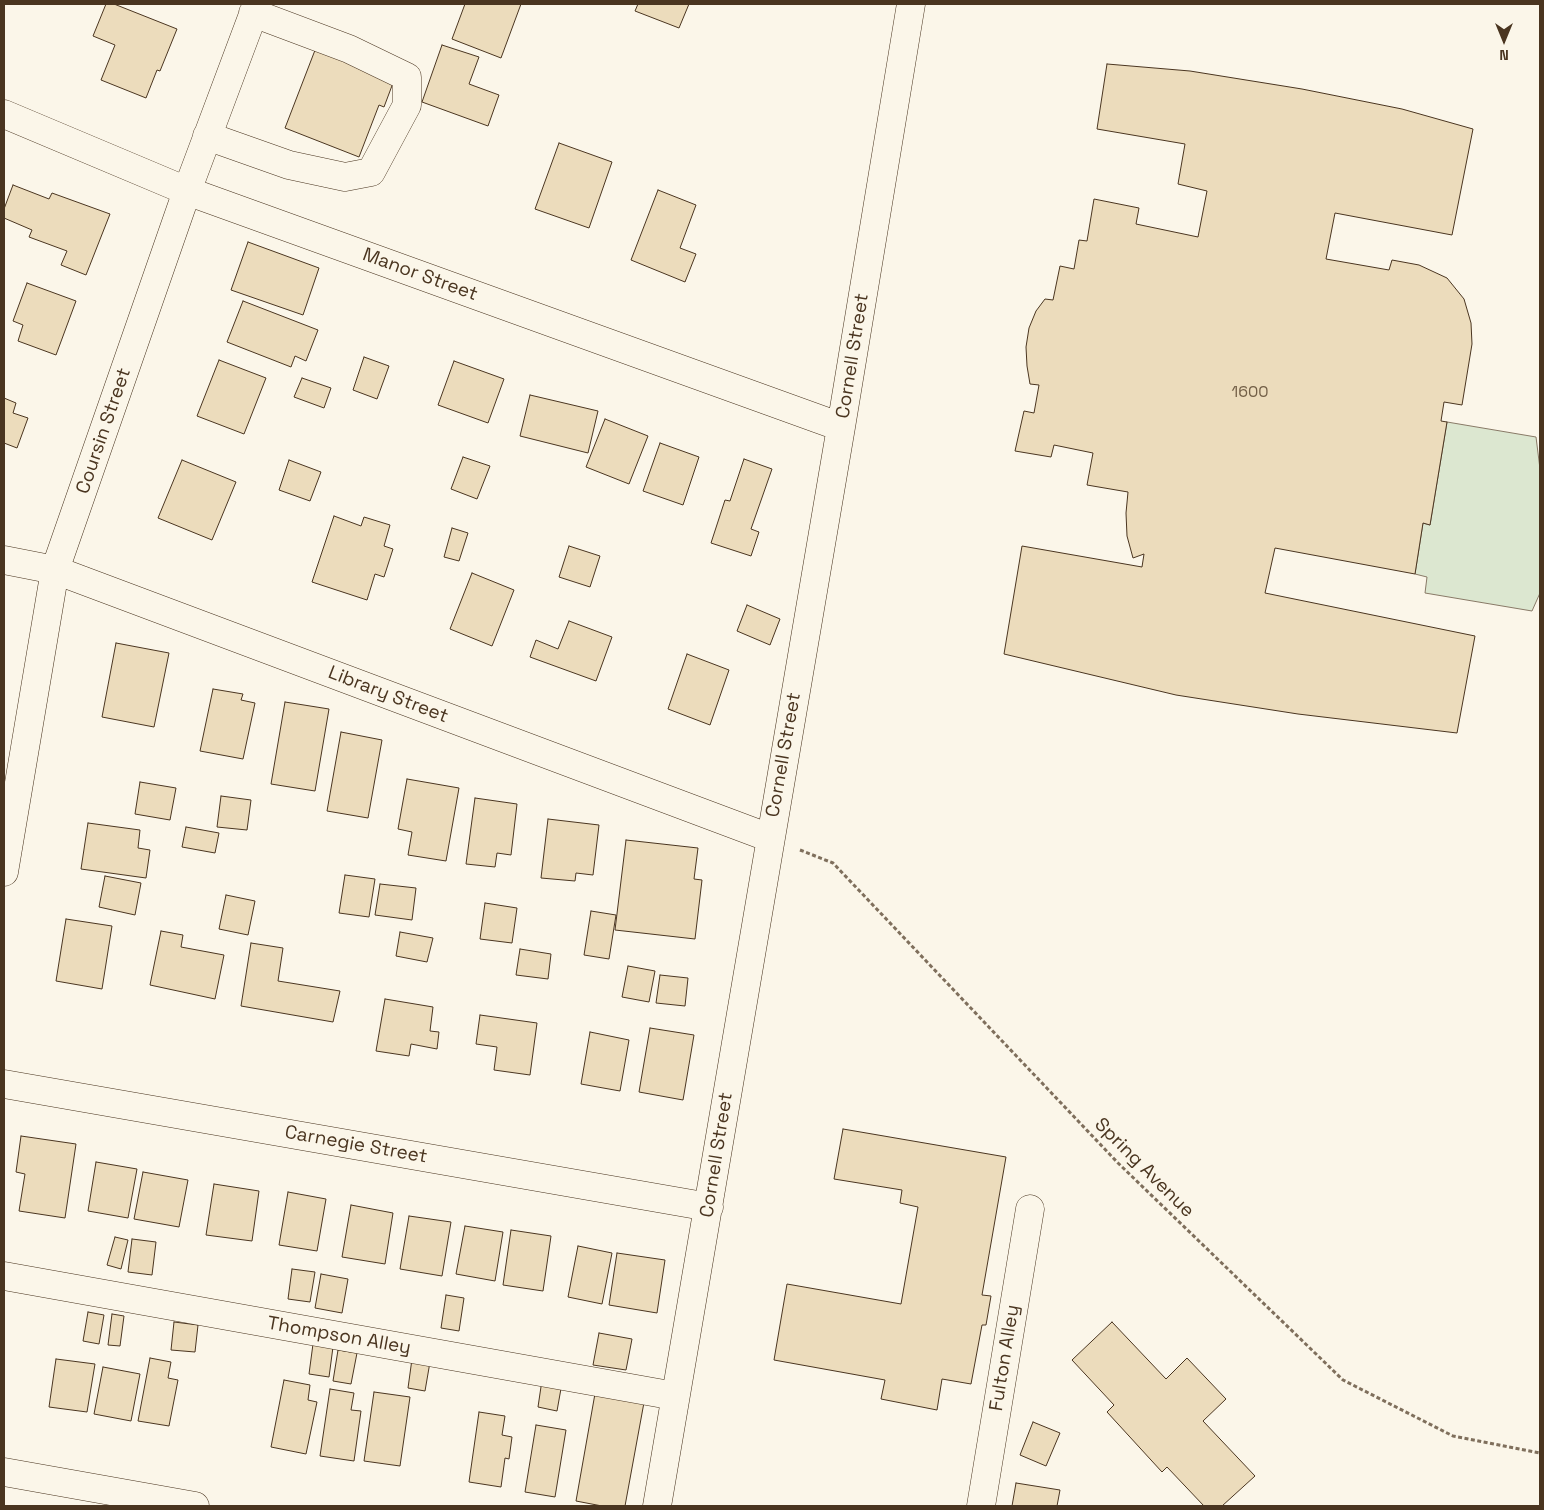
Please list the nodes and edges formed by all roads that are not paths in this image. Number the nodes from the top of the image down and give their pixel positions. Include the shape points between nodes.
1 (911, 4) edge
2 (255, 8) edge
3 (4, 114) edge
4 (207, 136) junction
5 (187, 191) junction
6 (841, 427) junction
7 (4, 560) edge
8 (55, 570) junction
9 (770, 838) junction
10 (4, 872) edge
11 (4, 1084) edge
12 (709, 1207) junction
13 (1030, 1209) dead end
14 (4, 1276) edge
15 (675, 1396) junction
16 (4, 1472) edge
17 (195, 1506) edge
18 (657, 1506) edge
19 (981, 1506) edge

1 - 6 street, Cornell Street
2 - 4 street, Coursin Street
2 - 4 street via 407,77 407,104 371,172 346,177 289,165
3 - 5 street, Manor Street
4 - 5 street, Coursin Street
5 - 6 street, Manor Street
5 - 8 street, Coursin Street
6 - 9 street, Cornell Street
7 - 8 street, Library Street
8 - 9 street, Library Street
8 - 10 street, Coursin Street
9 - 12 street, Cornell Street
11 - 12 street, Carnegie Street
12 - 15 street, Cornell Street
13 - 19 street, Fulton Alley
14 - 15 street, Thompson Alley
15 - 18 street, Cornell Street
16 - 17 street

